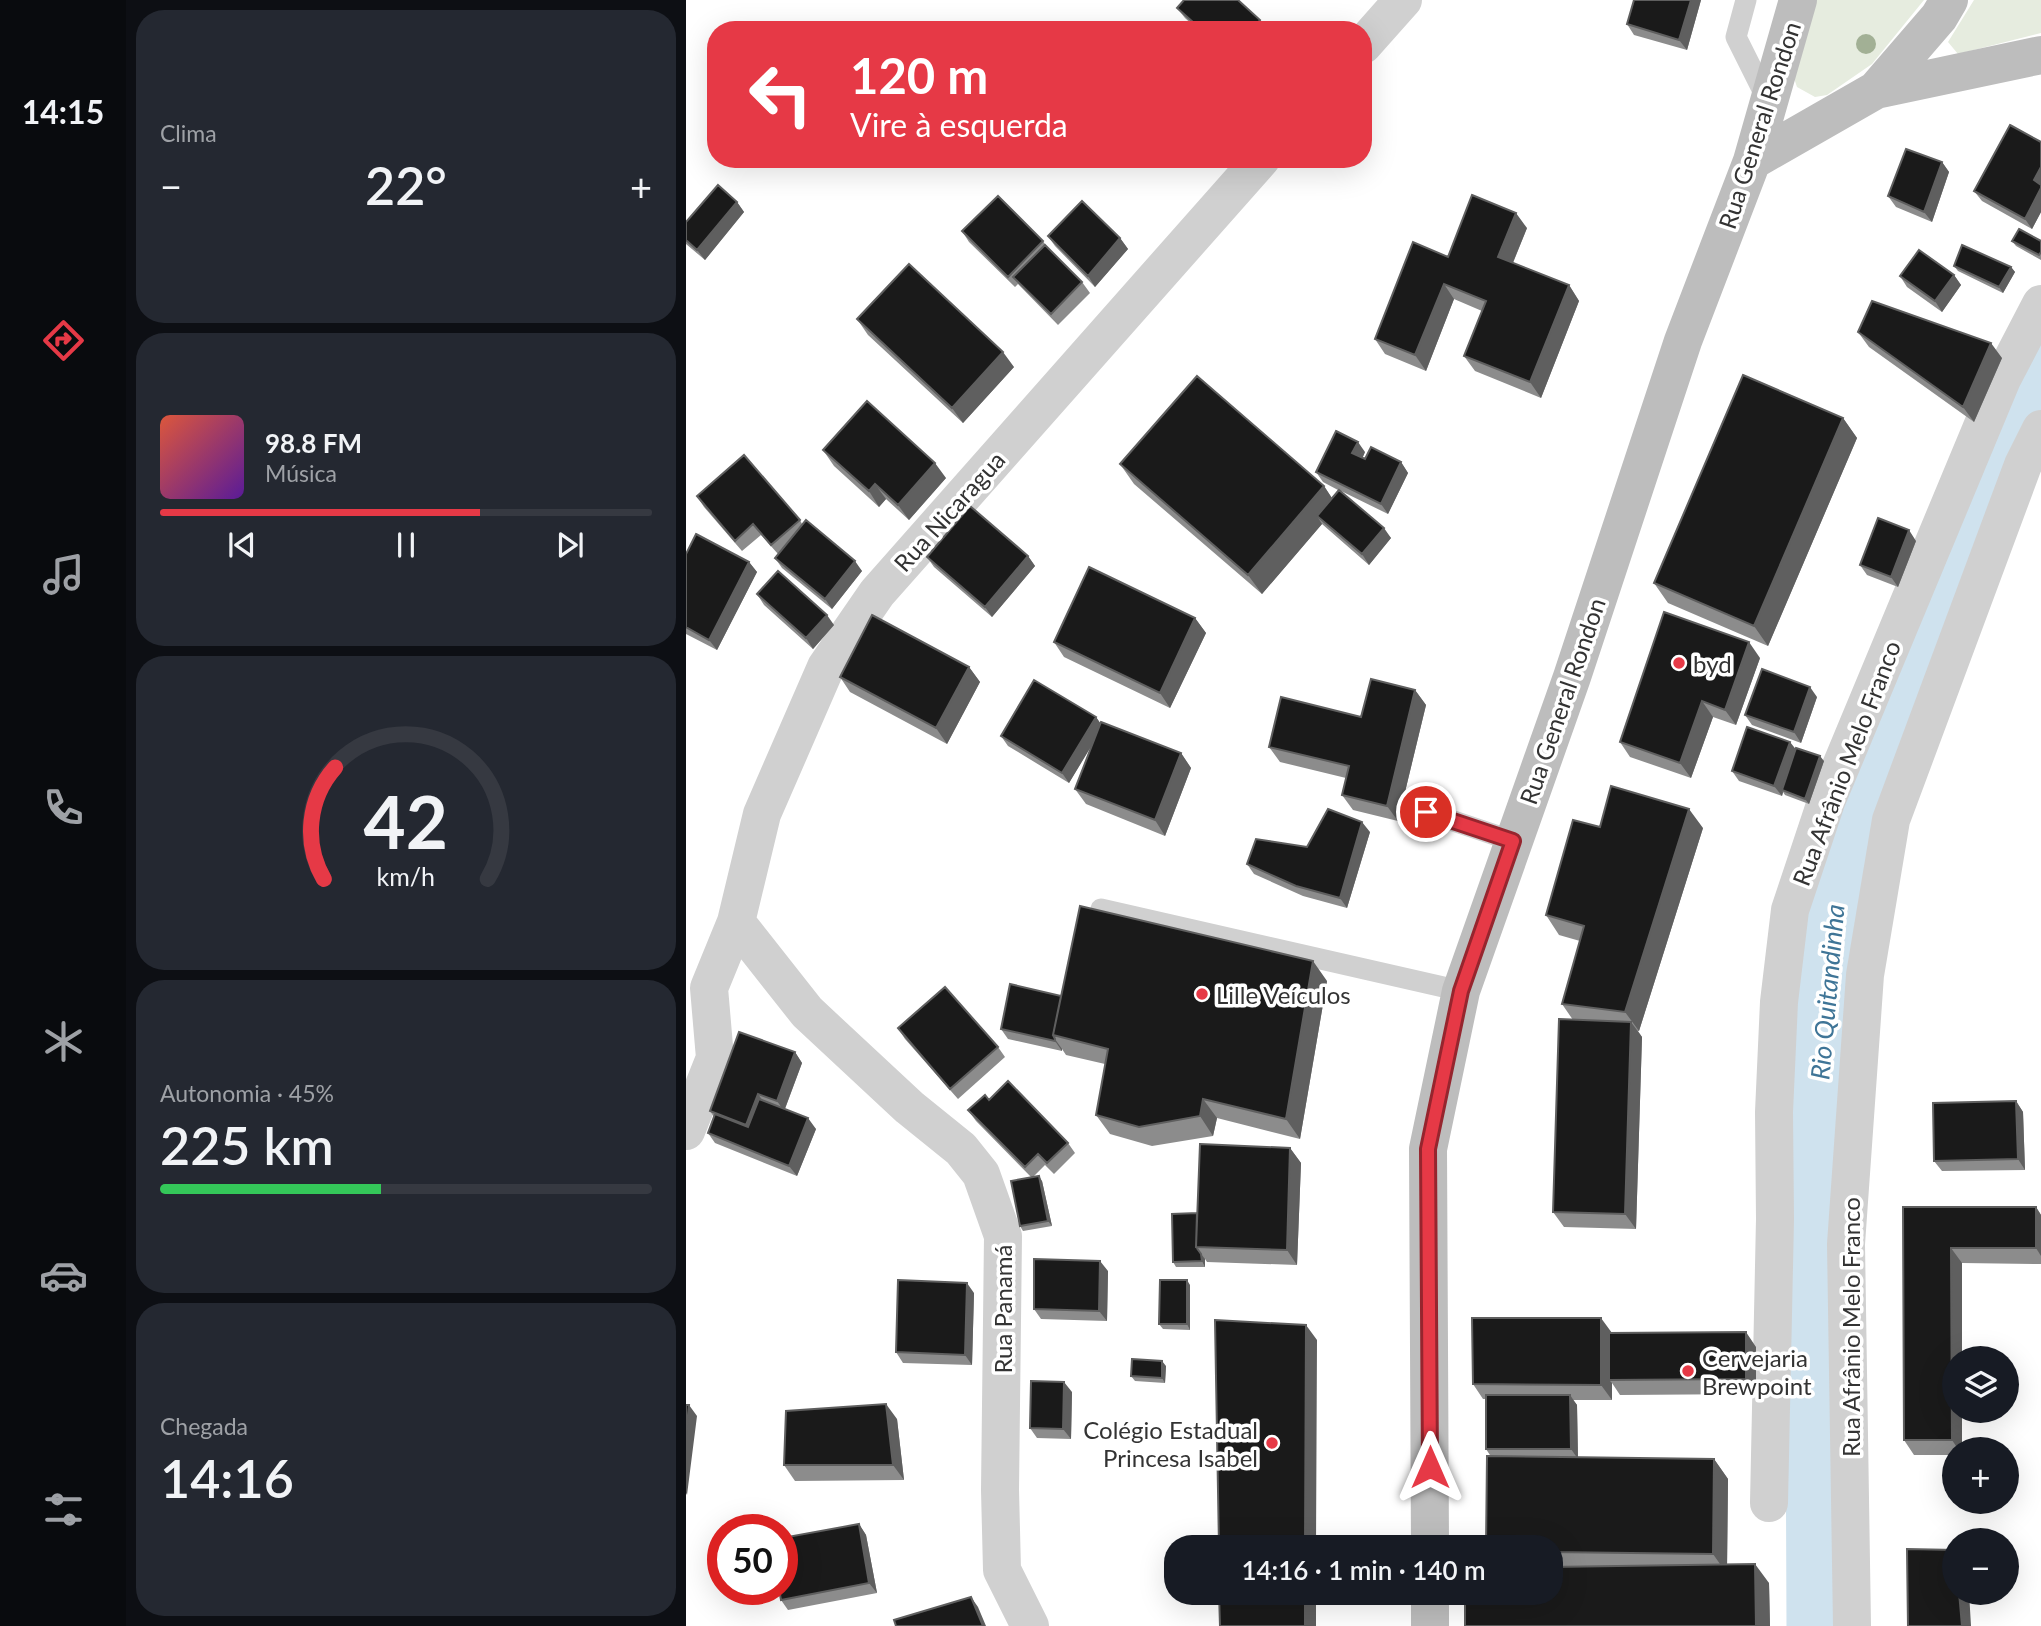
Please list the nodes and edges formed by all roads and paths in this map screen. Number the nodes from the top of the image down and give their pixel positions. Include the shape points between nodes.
1 (1403, 0) edge
2 (1745, 0) edge
3 (1798, 0) edge
4 (1949, 0) edge
5 (1372, 35) edge
6 (2041, 55) edge
7 (1876, 90) junction
8 (1769, 102) junction
9 (1752, 161) junction
10 (1253, 168) edge
11 (2041, 304) edge
12 (2041, 429) edge
13 (1406, 805) dead end
14 (1513, 841) junction
15 (1101, 909) edge
16 (736, 922) junction
17 (1461, 991) junction
18 (686, 1131) edge
19 (1769, 1503) dead end
20 (1430, 1535) edge
21 (1430, 1605) edge
22 (1030, 1626) edge
23 (1430, 1626) edge
24 (1852, 1626) edge

1 - 5 street
2 - 8 lane via 1736,37
3 - 8 main road, Rua General Rondon
4 - 7 main road
6 - 7 main road
7 - 9 main road
8 - 9 main road, Rua General Rondon
9 - 14 main road, Rua General Rondon via 1683,341
10 - 16 street, Rua Nicaragua via 877,593 825,667 762,814
11 - 19 street, Rua Afrânio Melo Franco via 2002,379 1831,790 1790,910 1779,1002 1774,1112
12 - 24 street, Rua Afrânio Melo Franco via 2023,465 1891,821 1865,975 1846,1244
13 - 14 lane
14 - 17 main road, Rua General Rondon
15 - 17 lane
16 - 18 street, Rua Nicaragua via 709,988 715,1058
16 - 22 street, Rua Panamá via 807,1012 961,1149 981,1174 1003,1236 1002,1570
17 - 20 main road, Rua General Rondon via 1428,1149
21 - 23 main road

